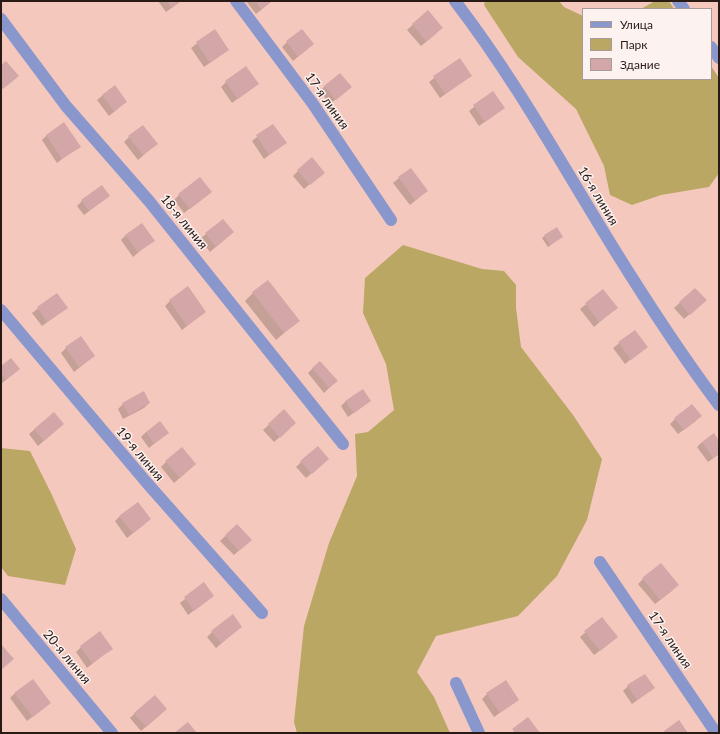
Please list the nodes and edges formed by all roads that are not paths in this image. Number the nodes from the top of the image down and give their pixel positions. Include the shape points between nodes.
1 (236, 1) edge
2 (455, 1) edge
3 (1, 19) edge
4 (712, 48) edge
5 (719, 58) edge
6 (391, 220) dead end
7 (1, 310) edge
8 (719, 405) edge
9 (343, 444) dead end
10 (600, 562) dead end
11 (1, 599) edge
12 (262, 613) dead end
13 (456, 683) dead end
14 (112, 733) edge
15 (479, 733) edge
16 (716, 733) edge

1 - 6 street, 17-я линия via 313,104
2 - 8 street, 16-я линия via 526,102 614,249 688,364
3 - 9 street, 18-я линия via 66,106 149,201
4 - 5 street
7 - 12 street, 19-я линия via 147,483
10 - 16 street, 17-я линия
11 - 14 street, 20-я линия
13 - 15 street

